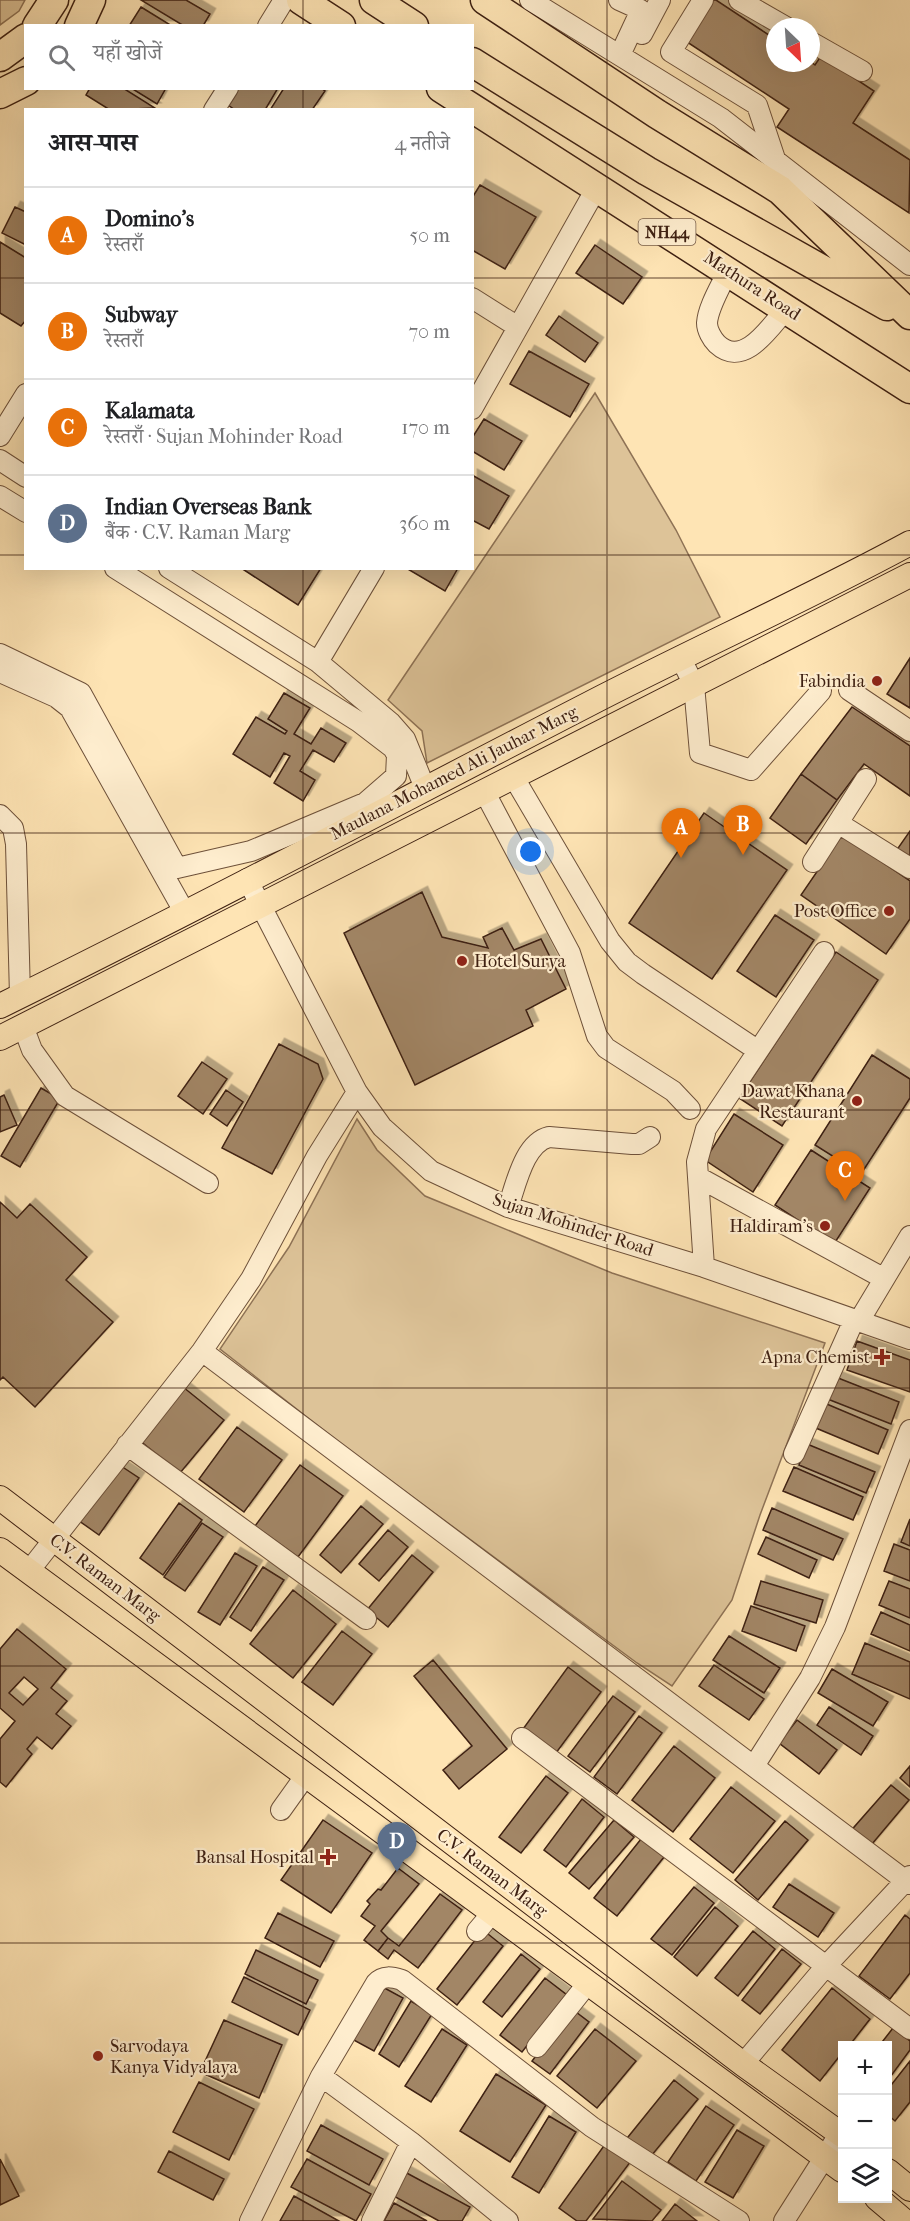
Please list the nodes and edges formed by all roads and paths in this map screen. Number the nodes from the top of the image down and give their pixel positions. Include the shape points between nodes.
1 (54, 0) edge
2 (91, 0) edge
3 (284, 0) edge
4 (300, 0) edge
5 (374, 0) edge
6 (485, 0) edge
7 (530, 0) edge
8 (619, 0) edge
9 (660, 0) edge
10 (703, 0) edge
11 (739, 0) edge
12 (643, 5) edge
13 (770, 18) edge
14 (39, 24) edge
15 (80, 24) edge
16 (269, 24) edge
17 (338, 24) edge
18 (411, 24) edge
19 (24, 39) edge
20 (820, 47) edge
21 (0, 57) edge
22 (624, 58) junction
23 (474, 63) edge
24 (861, 71) dead end
25 (24, 82) edge
26 (227, 90) edge
27 (444, 90) edge
28 (0, 94) edge
29 (215, 108) edge
30 (473, 108) edge
31 (474, 109) edge
32 (775, 159) junction
33 (597, 187) junction
34 (910, 265) edge
35 (728, 271) junction
36 (474, 299) edge
37 (786, 309) junction
38 (910, 315) edge
39 (910, 320) edge
40 (518, 327) junction
41 (910, 389) edge
42 (24, 397) edge
43 (474, 405) edge
44 (0, 436) edge
45 (0, 460) edge
46 (24, 476) edge
47 (0, 496) edge
48 (24, 511) edge
49 (910, 543) edge
50 (118, 570) edge
51 (172, 570) edge
52 (373, 570) edge
53 (910, 575) edge
54 (0, 654) edge
55 (680, 657) junction
56 (318, 662) junction
57 (0, 672) edge
58 (694, 685) junction
59 (849, 690) dead end
60 (822, 691) dead end
61 (910, 731) edge
62 (513, 776) junction
63 (866, 779) dead end
64 (425, 788) junction
65 (484, 791) junction
66 (0, 815) edge
67 (838, 823) junction
68 (813, 862) dead end
69 (910, 868) edge
70 (247, 879) junction
71 (259, 904) junction
72 (185, 913) junction
73 (824, 952) dead end
74 (10, 1001) edge
75 (23, 1026) junction
76 (0, 1038) edge
77 (757, 1050) junction
78 (357, 1092) junction
79 (690, 1109) dead end
80 (650, 1137) dead end
81 (698, 1177) junction
82 (208, 1183) dead end
83 (508, 1207) junction
84 (910, 1236) edge
85 (704, 1267) junction
86 (883, 1278) junction
87 (856, 1321) junction
88 (910, 1340) edge
89 (202, 1351) junction
90 (910, 1430) edge
91 (128, 1445) junction
92 (794, 1454) dead end
93 (0, 1498) edge
94 (54, 1539) junction
95 (0, 1550) edge
96 (29, 1571) junction
97 (366, 1619) dead end
98 (522, 1738) dead end
99 (754, 1766) junction
100 (306, 1775) junction
101 (281, 1810) dead end
102 (909, 1880) edge
103 (493, 1912) junction
104 (477, 1931) dead end
105 (826, 1966) junction
106 (586, 1981) junction
107 (548, 2023) dead end
108 (910, 2029) edge
109 (537, 2047) dead end
110 (743, 2064) junction
111 (321, 2076) junction
112 (838, 2132) edge
113 (411, 2142) junction
114 (838, 2146) edge
115 (834, 2163) edge
116 (882, 2203) edge
117 (249, 2221) edge
118 (372, 2221) edge
119 (508, 2221) edge
120 (739, 2221) edge
121 (783, 2221) edge
122 (904, 2221) edge

1 - 14 highway
2 - 15 highway
3 - 16 street
4 - 17 highway
5 - 18 highway
6 - 38 highway via 780,190
7 - 22 street
8 - 12 street
9 - 22 street
10 - 32 street via 671,52 757,105
11 - 13 street
12 - 22 street
19 - 21 highway
20 - 24 street
22 - 32 street via 722,118
23 - 39 highway, NH44 via 646,171
25 - 28 highway
26 - 29 street
27 - 30 highway, Mathura Road / NH44
31 - 33 highway, Mathura Road / NH44
32 - 34 street
33 - 35 highway, Mathura Road / NH44
33 - 40 street
35 - 37 highway, Mathura Road / NH44
35 - 37 street via 707,321 718,345 733,351 750,347
36 - 40 street
37 - 41 highway, Mathura Road / NH44
40 - 43 street
42 - 44 street
45 - 46 street
47 - 48 street
49 - 55 main road, Maulana Mohamed Ali Jauhar Marg
50 - 54 street via 358,722 393,748 397,755 396,776 365,803 251,851 177,868 81,693
51 - 56 street
52 - 56 street
53 - 58 main road, Maulana Mohamed Ali Jauhar Marg
55 - 58 street
55 - 64 main road, Maulana Mohamed Ali Jauhar Marg
56 - 64 street via 405,739
57 - 72 street via 56,697 70,708
58 - 60 street via 700,753 751,770
58 - 62 main road, Maulana Mohamed Ali Jauhar Marg
59 - 61 street
62 - 65 main road, Maulana Mohamed Ali Jauhar Marg
62 - 77 street via 610,941 627,962
63 - 67 street
64 - 70 main road, Maulana Mohamed Ali Jauhar Marg
65 - 71 main road, Maulana Mohamed Ali Jauhar Marg
65 - 79 street via 570,953 597,1036 606,1048 673,1091
66 - 74 street via 13,828 16,843
67 - 68 street
67 - 69 street
70 - 71 street, Sujan Mohinder Road
70 - 72 main road, Maulana Mohamed Ali Jauhar Marg
71 - 75 main road, Maulana Mohamed Ali Jauhar Marg
71 - 78 street, Sujan Mohinder Road
72 - 74 main road, Maulana Mohamed Ali Jauhar Marg
73 - 77 street
75 - 76 main road, Maulana Mohamed Ali Jauhar Marg
75 - 82 street via 32,1050 65,1096
77 - 81 street via 706,1129
78 - 83 street, Sujan Mohinder Road via 382,1126 431,1171
78 - 89 street via 317,1156 251,1280
80 - 83 street via 639,1144 541,1139 531,1148
81 - 85 street
81 - 86 street
83 - 85 street, Sujan Mohinder Road
84 - 86 street
85 - 87 street, Sujan Mohinder Road
86 - 87 street
87 - 88 street, Sujan Mohinder Road
87 - 92 street
89 - 91 street
89 - 99 street
90 - 99 street via 835,1626 810,1678
91 - 94 street
91 - 97 street
93 - 94 main road, C.V. Raman Marg
94 - 96 street
94 - 110 main road, C.V. Raman Marg
95 - 96 main road, C.V. Raman Marg
96 - 100 main road, C.V. Raman Marg
98 - 105 street
99 - 102 street
100 - 101 street
100 - 103 main road, C.V. Raman Marg
102 - 105 street
103 - 104 street
103 - 106 main road, C.V. Raman Marg
105 - 108 street
105 - 110 street
106 - 107 street
106 - 109 street
106 - 115 main road, C.V. Raman Marg
110 - 112 main road, C.V. Raman Marg
111 - 113 street
111 - 117 street
111 - 120 street via 376,1983 384,1977 402,1980 592,2127
113 - 118 street
113 - 119 street
114 - 115 street
115 - 121 street
116 - 122 main road

